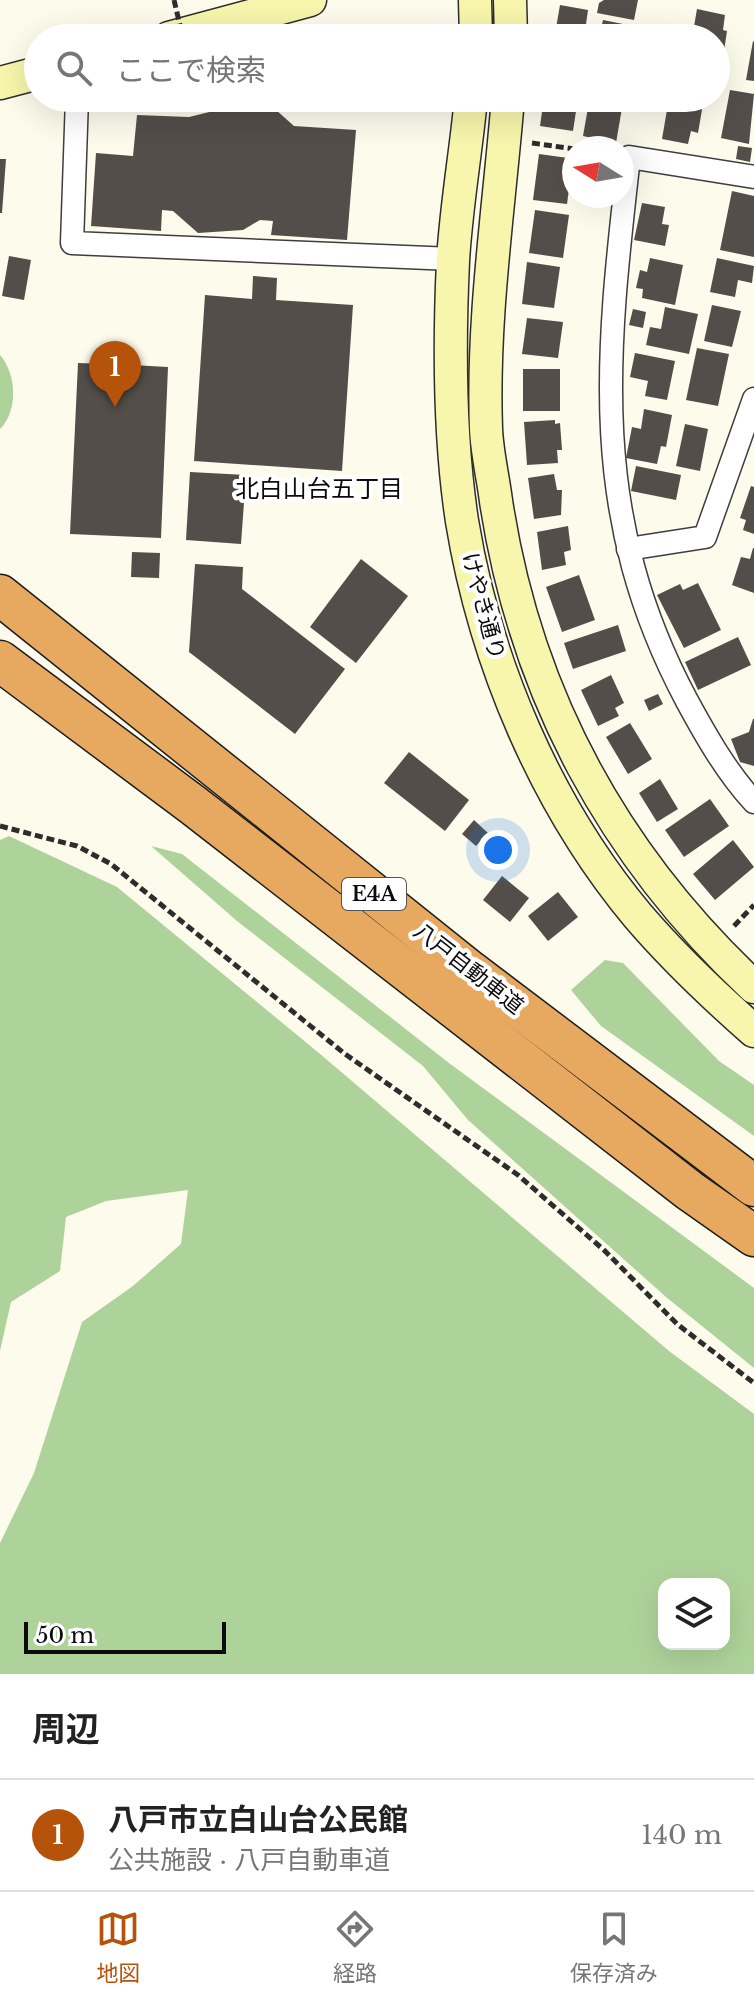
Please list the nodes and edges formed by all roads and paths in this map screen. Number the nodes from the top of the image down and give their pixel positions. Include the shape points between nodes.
1 (174, 0) edge
2 (310, 0) edge
3 (475, 0) edge
4 (510, 0) edge
5 (180, 24) edge
6 (221, 24) edge
7 (476, 24) edge
8 (511, 24) edge
9 (24, 77) edge
10 (0, 83) edge
11 (77, 112) edge
12 (469, 112) edge
13 (507, 112) edge
14 (531, 143) dead end
15 (562, 147) edge
16 (754, 177) edge
17 (453, 259) junction
18 (754, 399) edge
19 (628, 549) junction
20 (0, 595) edge
21 (0, 661) edge
22 (754, 802) edge
23 (0, 826) edge
24 (754, 905) edge
25 (731, 929) dead end
26 (754, 987) edge
27 (754, 1031) edge
28 (754, 1186) edge
29 (754, 1236) edge
30 (754, 1383) edge

1 - 5 path, bridge
2 - 6 street
3 - 7 street
4 - 8 street
9 - 10 street
11 - 17 street via 72,243
12 - 17 street, けやき通り
13 - 26 street, けやき通り via 486,312 486,432 504,553 533,658 567,738 614,824 677,908
14 - 15 path
16 - 19 street via 629,157 608,411 613,481
17 - 27 street, けやき通り via 451,405 462,521 490,642 537,757 579,835 637,914 698,981
18 - 19 street via 705,537
19 - 22 street via 674,677 705,734
20 - 28 highway, 八戸自動車道 / E4A via 470,971
21 - 29 highway, 八戸自動車道 / E4A
23 - 30 path via 77,846 111,864 345,1054 518,1175 605,1251 677,1324
24 - 25 path

